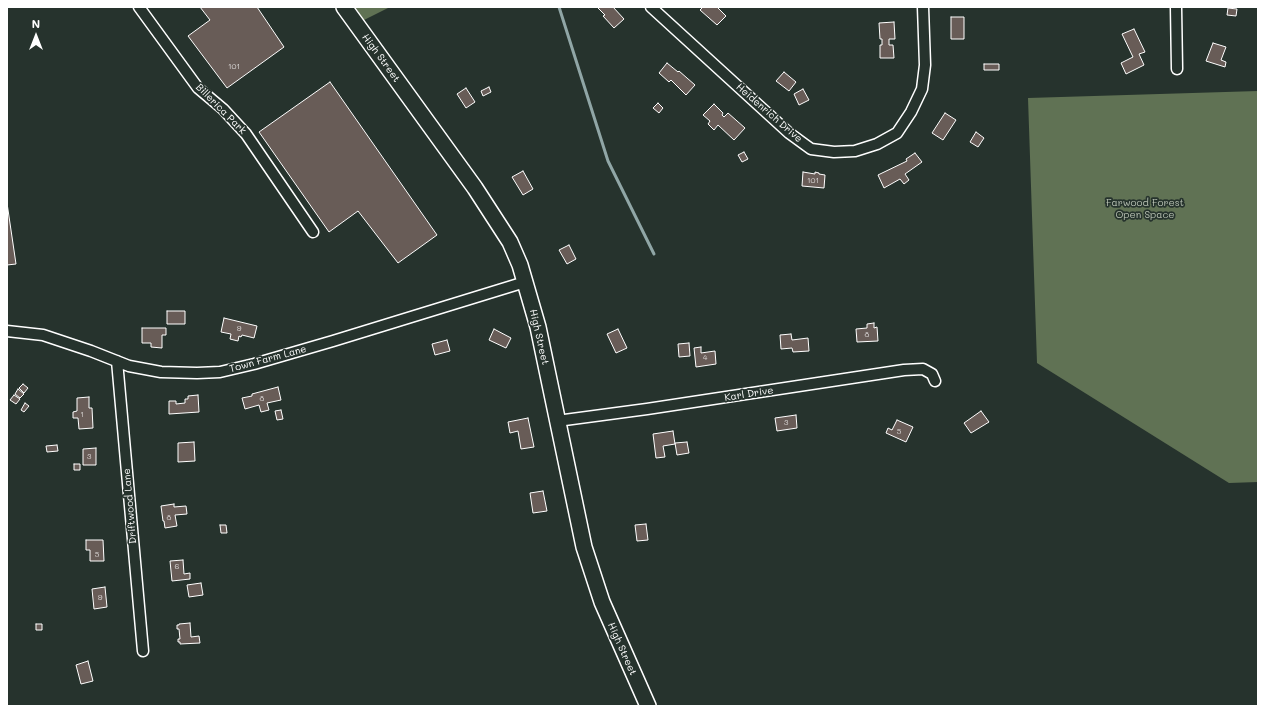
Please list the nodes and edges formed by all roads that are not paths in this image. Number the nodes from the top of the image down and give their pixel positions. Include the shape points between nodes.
1 (139, 7) edge
2 (344, 7) edge
3 (651, 7) edge
4 (923, 7) edge
5 (1176, 7) edge
6 (1177, 69) dead end
7 (313, 232) dead end
8 (525, 282) junction
9 (7, 331) edge
10 (117, 361) junction
11 (935, 381) dead end
12 (557, 421) junction
13 (143, 651) dead end
14 (648, 706) edge

1 - 7 street, Billerica Park via 198,88 223,109 246,134
2 - 8 main road, High Street via 496,218 510,242
3 - 4 street, Heidenrich Drive via 789,132 811,148 834,152 855,151 877,144 897,133 911,112 922,89 925,66
5 - 6 street
8 - 10 street, Town Farm Lane via 326,343 220,372 161,372
8 - 12 main road, High Street via 538,327
9 - 10 street, Town Farm Lane via 43,335
10 - 13 street, Driftwood Lane
11 - 12 street, Karl Drive via 932,374 923,369 904,370
12 - 14 main road, High Street via 584,547 602,602

